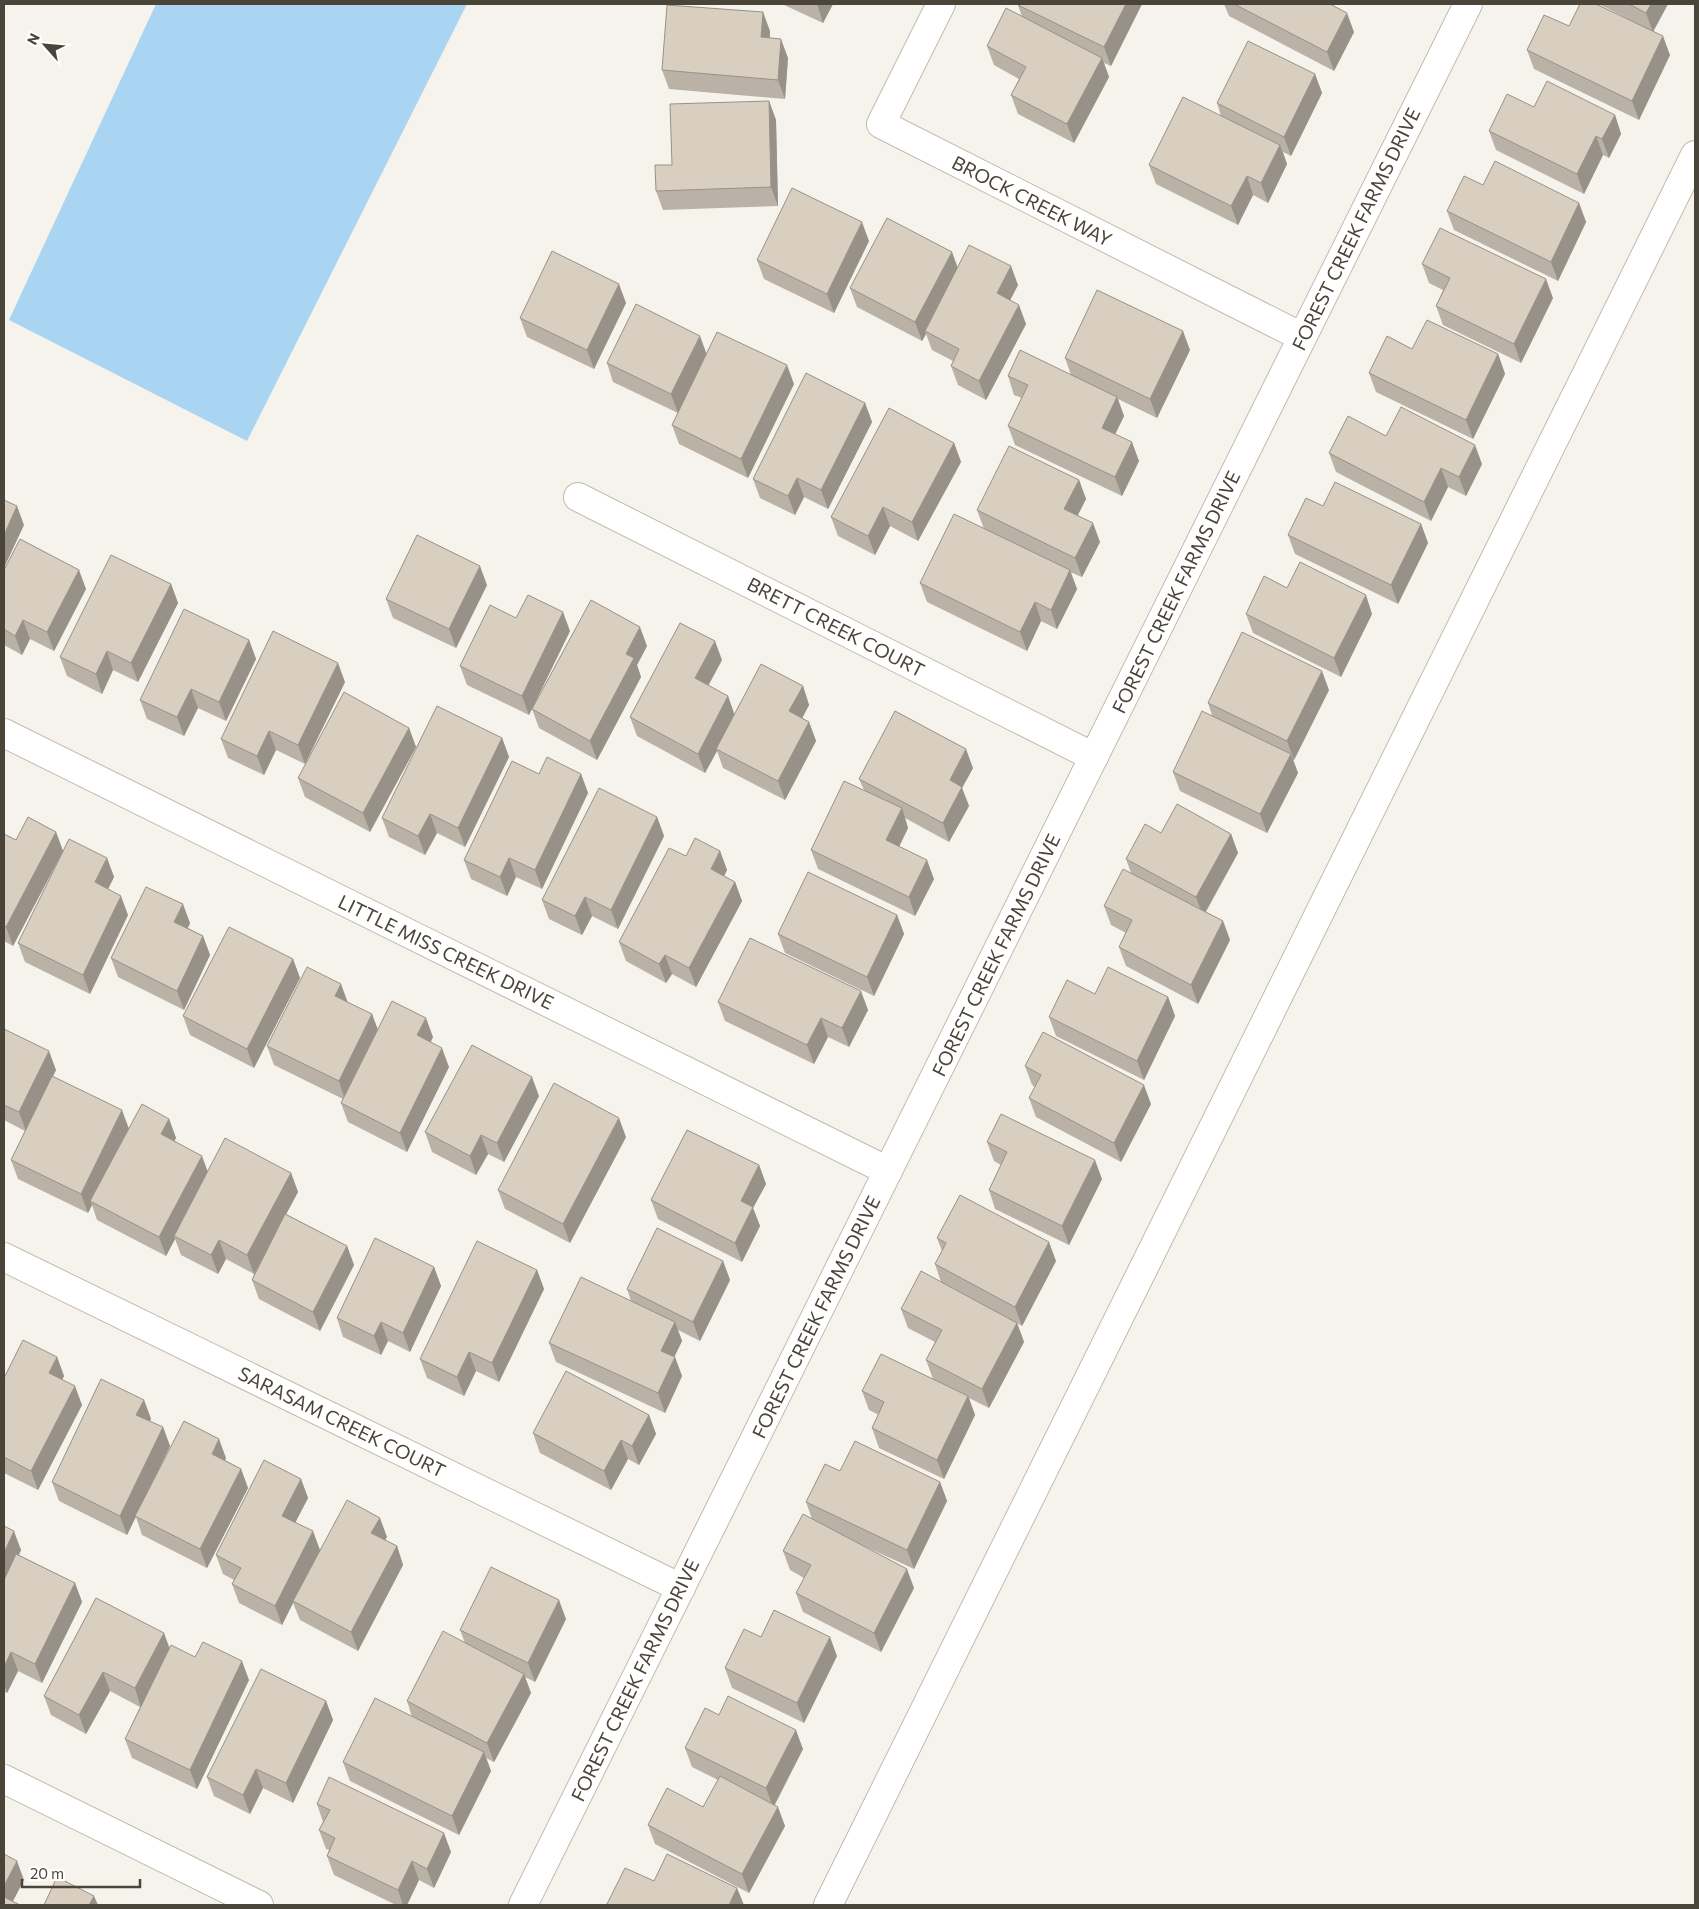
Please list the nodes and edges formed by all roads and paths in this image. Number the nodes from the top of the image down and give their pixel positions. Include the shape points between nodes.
1 (941, 4) edge
2 (1468, 4) edge
3 (1695, 154) edge
4 (1302, 337) junction
5 (578, 497) dead end
6 (4, 733) edge
7 (1094, 757) junction
8 (888, 1171) junction
9 (4, 1257) edge
10 (681, 1588) junction
11 (4, 1779) edge
12 (259, 1905) edge
13 (523, 1905) edge
14 (828, 1905) edge

1 - 4 street, BROCK CREEK WAY via 881,124
2 - 4 street, FOREST CREEK FARMS DRIVE
3 - 14 street
4 - 7 street, FOREST CREEK FARMS DRIVE
5 - 7 street, BRETT CREEK COURT
6 - 8 street, LITTLE MISS CREEK DRIVE
7 - 8 street, FOREST CREEK FARMS DRIVE
8 - 10 street, FOREST CREEK FARMS DRIVE
9 - 10 street, SARASAM CREEK COURT
10 - 13 street, FOREST CREEK FARMS DRIVE
11 - 12 street

